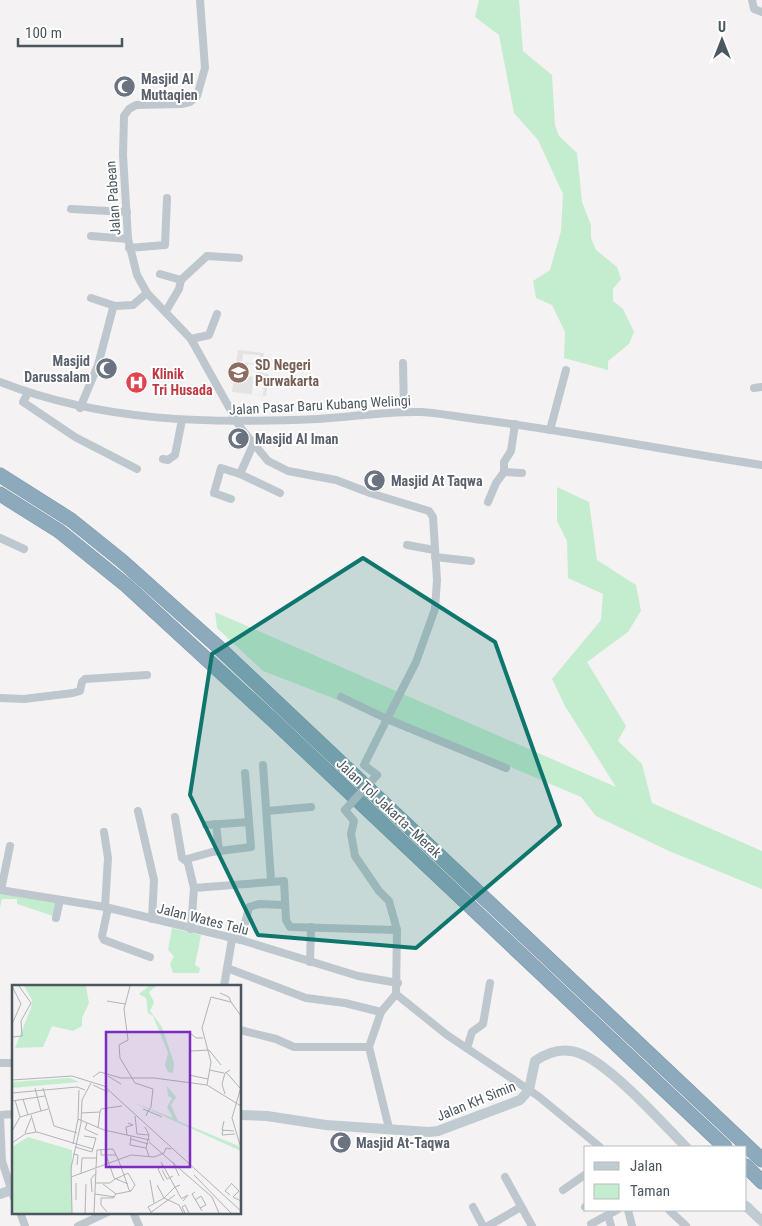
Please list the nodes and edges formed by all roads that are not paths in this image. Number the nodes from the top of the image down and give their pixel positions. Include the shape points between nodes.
1 (200, 0) edge
2 (752, 0) edge
3 (762, 12) edge
4 (167, 198) dead end
5 (71, 209) dead end
6 (127, 212) junction
7 (92, 236) dead end
8 (128, 239) junction
9 (129, 248) junction
10 (239, 258) dead end
11 (160, 274) dead end
12 (181, 280) junction
13 (147, 293) junction
14 (91, 298) dead end
15 (116, 306) junction
16 (166, 311) junction
17 (217, 314) dead end
18 (191, 339) junction
19 (403, 363) dead end
20 (566, 370) dead end
21 (0, 382) edge
22 (28, 393) junction
23 (80, 408) junction
24 (404, 412) junction
25 (182, 420) junction
26 (238, 422) junction
27 (516, 424) junction
28 (550, 430) junction
29 (253, 444) junction
30 (163, 459) dead end
31 (762, 465) edge
32 (137, 469) dead end
33 (504, 472) junction
34 (522, 473) dead end
35 (240, 474) junction
36 (0, 475) edge
37 (280, 493) dead end
38 (0, 494) edge
39 (231, 499) dead end
40 (488, 502) dead end
41 (0, 538) edge
42 (407, 544) dead end
43 (24, 549) dead end
44 (435, 554) junction
45 (470, 561) dead end
46 (147, 675) dead end
47 (341, 697) dead end
48 (0, 698) edge
49 (387, 719) junction
50 (263, 765) dead end
51 (506, 768) dead end
52 (245, 773) dead end
53 (311, 807) dead end
54 (138, 811) dead end
55 (267, 811) junction
56 (176, 817) dead end
57 (249, 822) junction
58 (216, 824) junction
59 (206, 825) dead end
60 (104, 832) dead end
61 (10, 846) dead end
62 (219, 850) junction
63 (186, 861) junction
64 (271, 880) junction
65 (194, 888) junction
66 (1, 890) edge
67 (60, 900) junction
68 (284, 905) junction
69 (106, 907) junction
70 (56, 918) dead end
71 (152, 919) junction
72 (311, 927) junction
73 (191, 929) junction
74 (397, 930) junction
75 (232, 939) junction
76 (241, 940) junction
77 (150, 957) dead end
78 (310, 962) junction
79 (228, 968) junction
80 (398, 983) junction
81 (490, 983) dead end
82 (224, 985) edge
83 (396, 994) junction
84 (381, 1012) junction
85 (241, 1030) edge
86 (368, 1047) junction
87 (466, 1048) junction
88 (529, 1090) junction
89 (241, 1115) edge
90 (0, 1117) edge
91 (389, 1128) junction
92 (599, 1146) edge
93 (685, 1146) edge
94 (725, 1146) edge
95 (762, 1160) edge
96 (747, 1167) edge
97 (584, 1175) edge
98 (506, 1177) dead end
99 (762, 1182) edge
100 (12, 1190) edge
101 (563, 1190) dead end
102 (473, 1207) dead end
103 (747, 1207) edge
104 (521, 1208) junction
105 (615, 1211) edge
106 (628, 1211) edge
107 (670, 1211) edge
108 (21, 1214) edge
109 (104, 1214) edge
110 (134, 1214) edge
111 (608, 1215) junction
112 (762, 1221) edge
113 (591, 1224) dead end
114 (82, 1225) edge
115 (25, 1226) edge
116 (139, 1226) edge
117 (483, 1226) edge
118 (488, 1226) edge
119 (532, 1226) edge
120 (611, 1226) edge
121 (632, 1226) edge
122 (686, 1226) edge

1 - 6 street, Jalan Pabean via 205,68 197,96 181,104 136,105 124,116
2 - 3 street via 754,9
4 - 9 street via 165,245
5 - 6 street
6 - 8 street, Jalan Pabean
7 - 8 street
8 - 9 street, Jalan Pabean
9 - 13 street, Jalan Pabean via 136,275
10 - 12 street via 207,256
11 - 12 street
12 - 16 street
13 - 15 street via 133,306
13 - 16 street, Jalan Pabean
14 - 15 street
15 - 23 street via 98,366
16 - 18 street, Jalan Pabean
17 - 18 street via 209,335
18 - 26 street, Jalan Pabean
19 - 24 street
20 - 28 street
21 - 22 street, Jalan Pasar Baru Kubang Welingi
22 - 23 street, Jalan Pasar Baru Kubang Welingi
22 - 32 street via 23,402 44,418
23 - 25 street, Jalan Pasar Baru Kubang Welingi
24 - 26 street, Jalan Pasar Baru Kubang Welingi
24 - 27 street, Jalan Pasar Baru Kubang Welingi
25 - 26 street, Jalan Pasar Baru Kubang Welingi
25 - 30 street via 175,455 168,460
26 - 29 street, Jalan Pabean
27 - 28 street, Jalan Pasar Baru Kubang Welingi
27 - 33 street
28 - 31 street, Jalan Pasar Baru Kubang Welingi
29 - 35 street
29 - 44 street, Jalan Pabean via 277,467 336,480 429,511 434,521
33 - 34 street
33 - 40 street
35 - 37 street
35 - 39 street via 221,468 214,493
36 - 95 highway, Jalan Tol Jakarta–Merak via 78,526 216,645
38 - 94 highway, Jalan Tol Jakarta–Merak via 59,532 127,586
41 - 43 street
42 - 44 street
44 - 45 street
44 - 49 street via 437,592 428,633
46 - 48 street via 85,680 80,691 74,693
47 - 49 street
49 - 51 street
49 - 74 street, bridge via 364,765 377,775 344,810 354,821 351,834 355,856 389,901
50 - 55 street
52 - 57 street
53 - 55 street
54 - 71 street via 154,880
55 - 64 street
56 - 63 street via 182,858
57 - 58 street
57 - 62 street via 251,847
58 - 59 street
58 - 62 street
60 - 69 street via 108,858
61 - 66 street
62 - 63 street via 188,857
63 - 65 street
64 - 65 street
64 - 68 street via 285,882
65 - 73 street
66 - 67 street, Jalan Wates Telu
67 - 69 street, Jalan Wates Telu
67 - 70 street
68 - 72 street via 290,927
68 - 76 street via 249,907
69 - 71 street, Jalan Wates Telu
69 - 77 street via 104,940
71 - 73 street, Jalan Wates Telu
72 - 74 street
72 - 78 street
73 - 75 street, Jalan Wates Telu
74 - 80 street
75 - 76 street, Jalan Wates Telu
75 - 79 street
76 - 78 street, Jalan Wates Telu
78 - 80 street, Jalan Wates Telu
79 - 82 street
79 - 84 street via 306,998
80 - 83 street
81 - 87 street via 483,1024 472,1032
83 - 84 street
83 - 87 street
84 - 86 street
85 - 86 street via 294,1047
86 - 91 street
87 - 88 street
88 - 91 street, Jalan KH Simin via 520,1100 438,1131
88 - 92 street
88 - 93 street, Jalan KH Simin via 535,1061 544,1055 572,1051 582,1054 615,1077
89 - 91 street, Jalan KH Simin via 326,1125
90 - 100 street via 2,1161
96 - 99 highway
97 - 101 street
98 - 104 street
102 - 117 street
103 - 112 street
104 - 118 street
104 - 119 street
105 - 111 street
106 - 121 street
107 - 122 street
108 - 115 street
109 - 114 street
110 - 116 street
111 - 113 street
111 - 120 street

